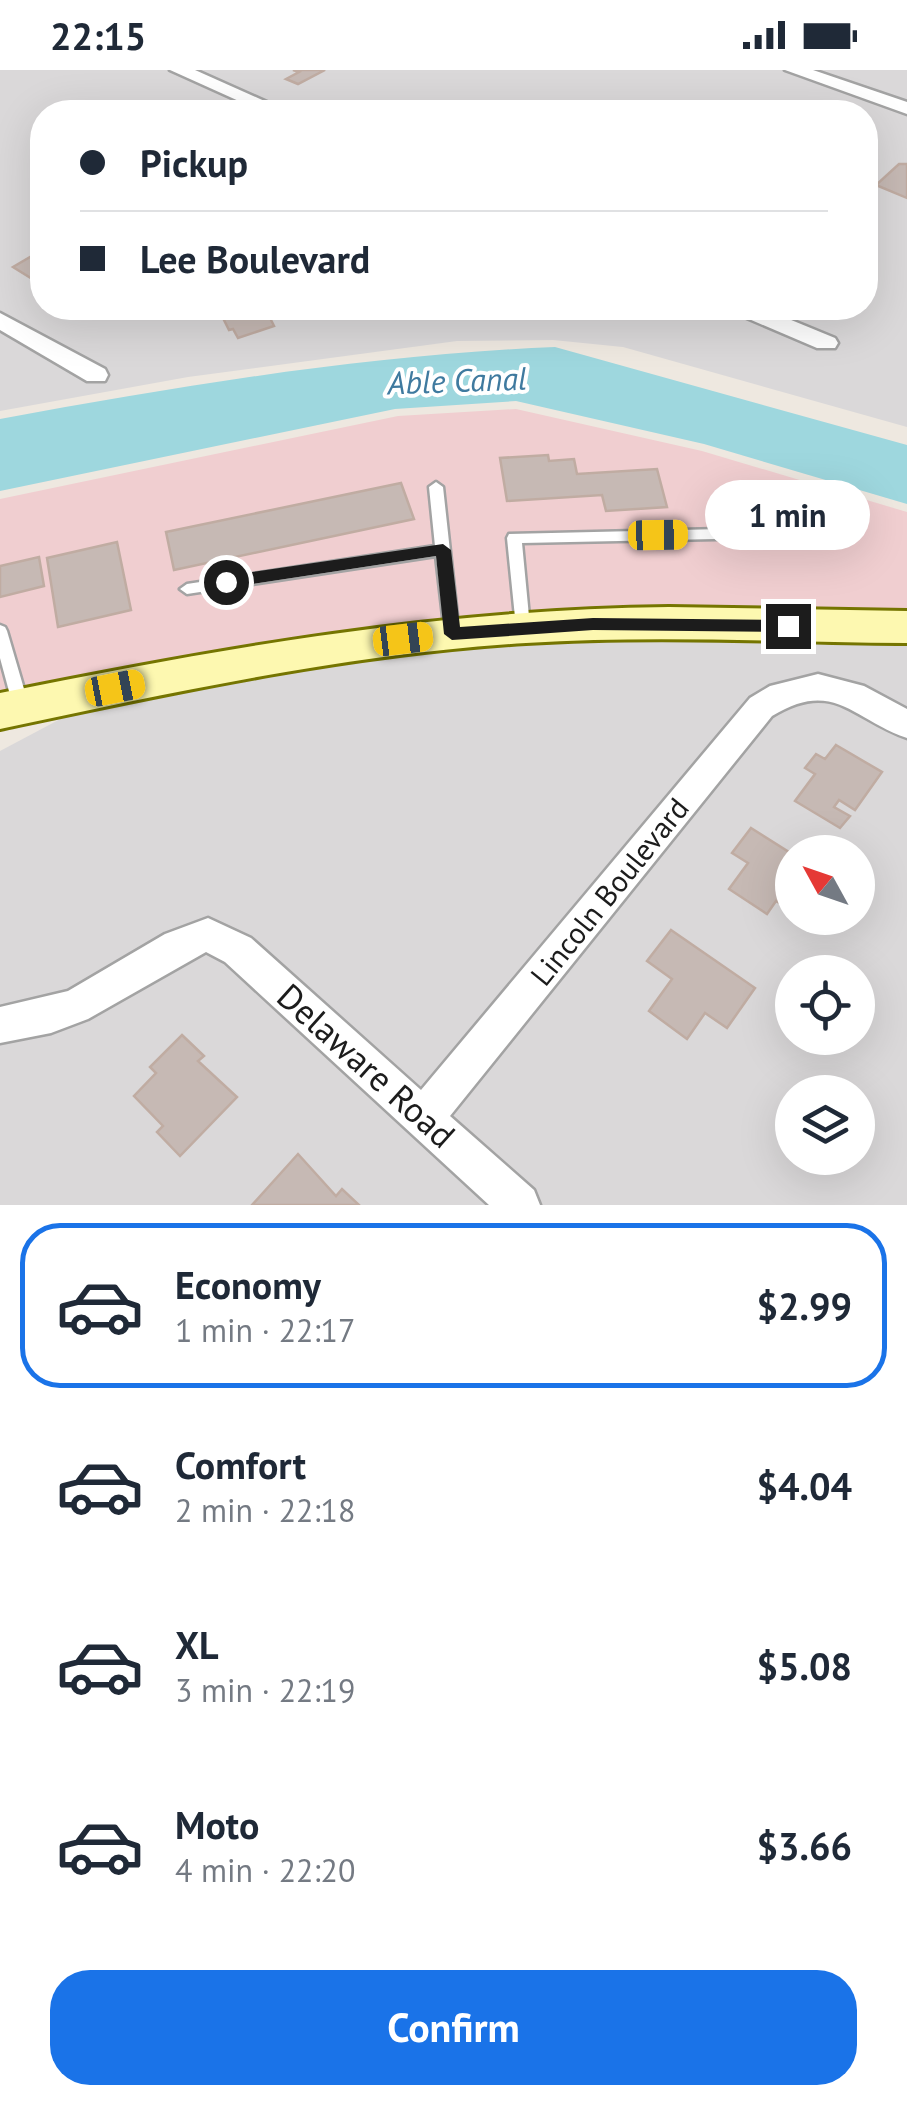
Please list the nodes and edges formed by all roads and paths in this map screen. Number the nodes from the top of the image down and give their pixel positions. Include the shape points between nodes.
1 (179, 70) edge
2 (794, 70) edge
3 (250, 100) edge
4 (907, 108) edge
5 (0, 320) edge
6 (771, 320) edge
7 (826, 343) dead end
8 (96, 375) dead end
9 (436, 487) dead end
10 (765, 533) dead end
11 (443, 550) junction
12 (187, 588) dead end
13 (523, 627) junction
14 (907, 627) edge
15 (0, 632) edge
16 (452, 634) junction
17 (7, 718) edge
18 (907, 724) edge
19 (0, 1025) edge
20 (423, 1120) junction
21 (519, 1205) edge

1 - 3 street
2 - 4 street
5 - 8 street
6 - 7 street
9 - 11 lane
10 - 13 lane via 514,538
11 - 12 lane
11 - 16 lane
13 - 14 main road
13 - 16 main road
15 - 17 lane
16 - 17 main road via 278,657 78,695
18 - 20 street, Lincoln Boulevard via 840,688 784,690 761,707
19 - 20 street, Delaware Road via 97,996 176,943 208,935 238,950
20 - 21 street, Delaware Road

